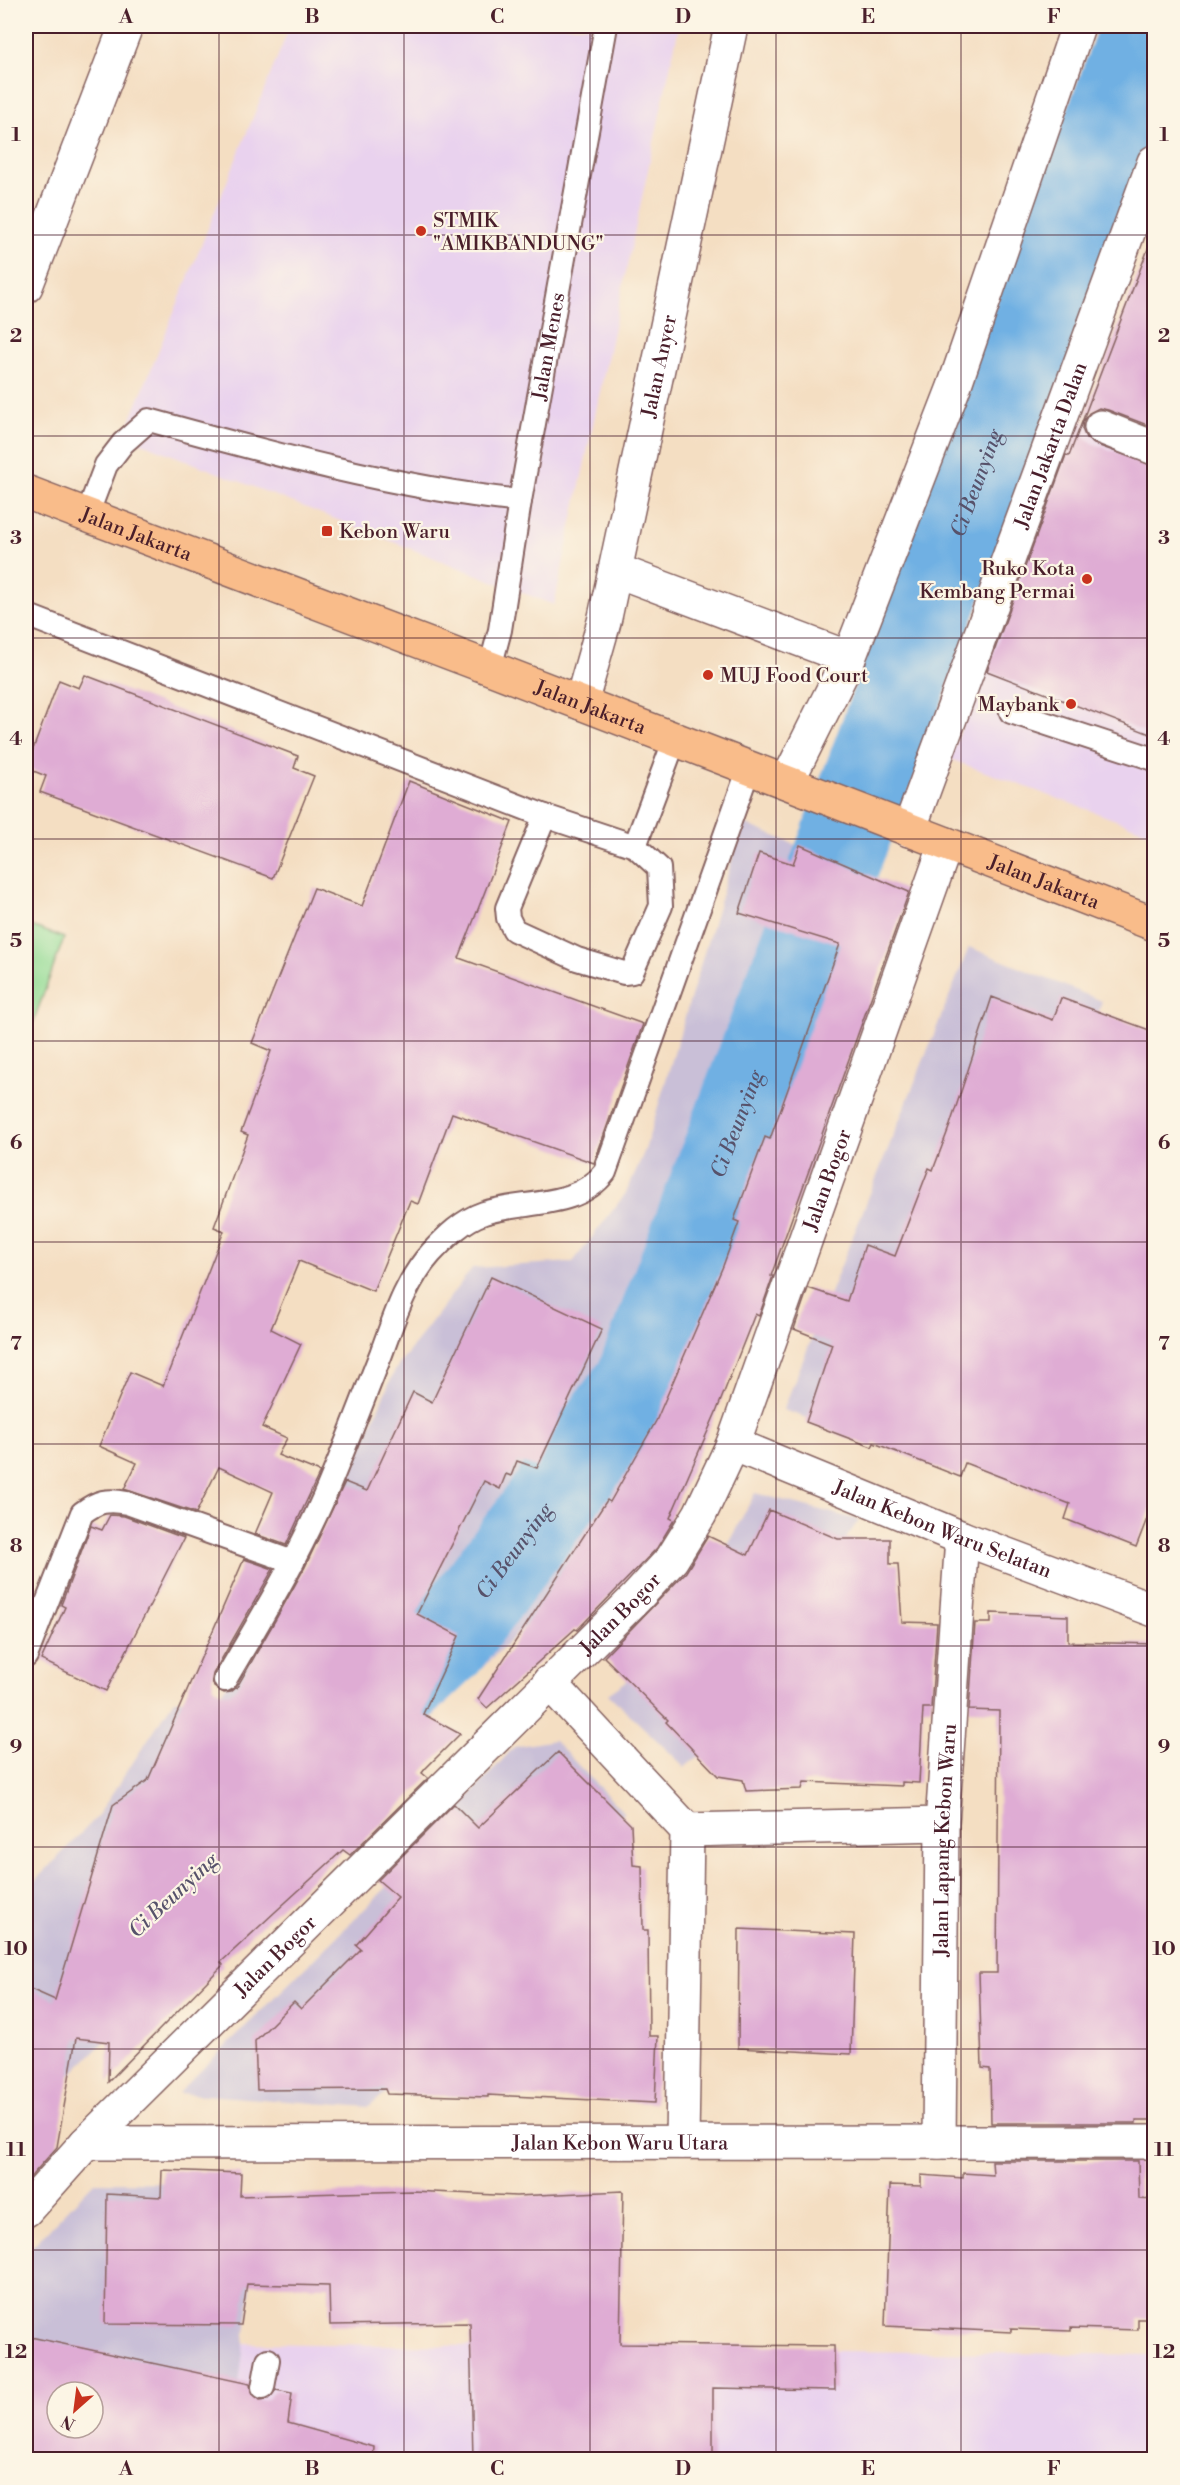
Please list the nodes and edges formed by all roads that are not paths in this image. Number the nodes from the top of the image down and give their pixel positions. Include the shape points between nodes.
1 (126, 26) edge
2 (606, 26) edge
3 (731, 26) edge
4 (1078, 26) edge
5 (1155, 162) edge
6 (26, 286) edge
7 (1101, 427) dead end
8 (1155, 448) edge
9 (26, 492) edge
10 (520, 501) junction
11 (87, 515) junction
12 (615, 570) junction
13 (26, 615) edge
14 (849, 658) junction
15 (490, 668) junction
16 (581, 703) junction
17 (1011, 712) dead end
18 (675, 739) junction
19 (1155, 759) edge
20 (749, 768) junction
21 (793, 785) junction
22 (545, 816) junction
23 (903, 828) junction
24 (946, 844) junction
25 (635, 846) junction
26 (1155, 924) edge
27 (734, 1444) junction
28 (962, 1538) junction
29 (293, 1562) junction
30 (1155, 1610) edge
31 (26, 1656) edge
32 (225, 1680) dead end
33 (549, 1683) junction
34 (942, 1824) junction
35 (687, 1830) junction
36 (682, 2142) junction
37 (939, 2142) junction
38 (1155, 2142) edge
39 (86, 2143) junction
40 (26, 2210) edge
41 (268, 2360) dead end
42 (263, 2387) dead end

1 - 6 street
2 - 10 lane, Jalan Menes
3 - 12 street, Jalan Anyer
4 - 14 street via 954,387
5 - 23 street, Jalan Jakarta Dalan
7 - 8 street
9 - 11 main road, Jalan Jakarta
10 - 11 lane via 452,494 308,464 149,420 106,465
10 - 15 lane, Jalan Menes via 500,630
11 - 15 main road, Jalan Jakarta
12 - 14 street
12 - 16 street, Jalan Anyer
13 - 22 lane
14 - 21 street via 805,750
15 - 16 main road, Jalan Jakarta
16 - 18 main road, Jalan Jakarta
17 - 19 lane
18 - 20 main road, Jalan Jakarta
18 - 25 lane
20 - 21 main road, Jalan Jakarta
20 - 29 lane via 605,1172 585,1191 542,1204 485,1213 467,1221 429,1255 407,1286 324,1497
21 - 23 main road, Jalan Jakarta
22 - 25 lane
22 - 25 lane via 507,908 514,930 577,959 624,973 632,972 661,906 659,868
23 - 24 main road, Jalan Jakarta
24 - 26 main road, Jalan Jakarta
24 - 27 street, Jalan Bogor
27 - 28 street, Jalan Kebon Waru Selatan
27 - 33 street, Jalan Bogor via 700,1514 672,1559
28 - 30 street, Jalan Kebon Waru Selatan
28 - 34 street, Jalan Lapang Kebon Waru
29 - 31 lane via 127,1503 96,1502 82,1513
29 - 32 lane
33 - 35 street
33 - 39 street, Jalan Bogor
34 - 35 street
34 - 37 street, Jalan Lapang Kebon Waru
35 - 36 street
36 - 37 street, Jalan Kebon Waru Utara
36 - 39 street, Jalan Kebon Waru Utara
37 - 38 street, Jalan Kebon Waru Utara
39 - 40 street, Jalan Bogor
41 - 42 lane

